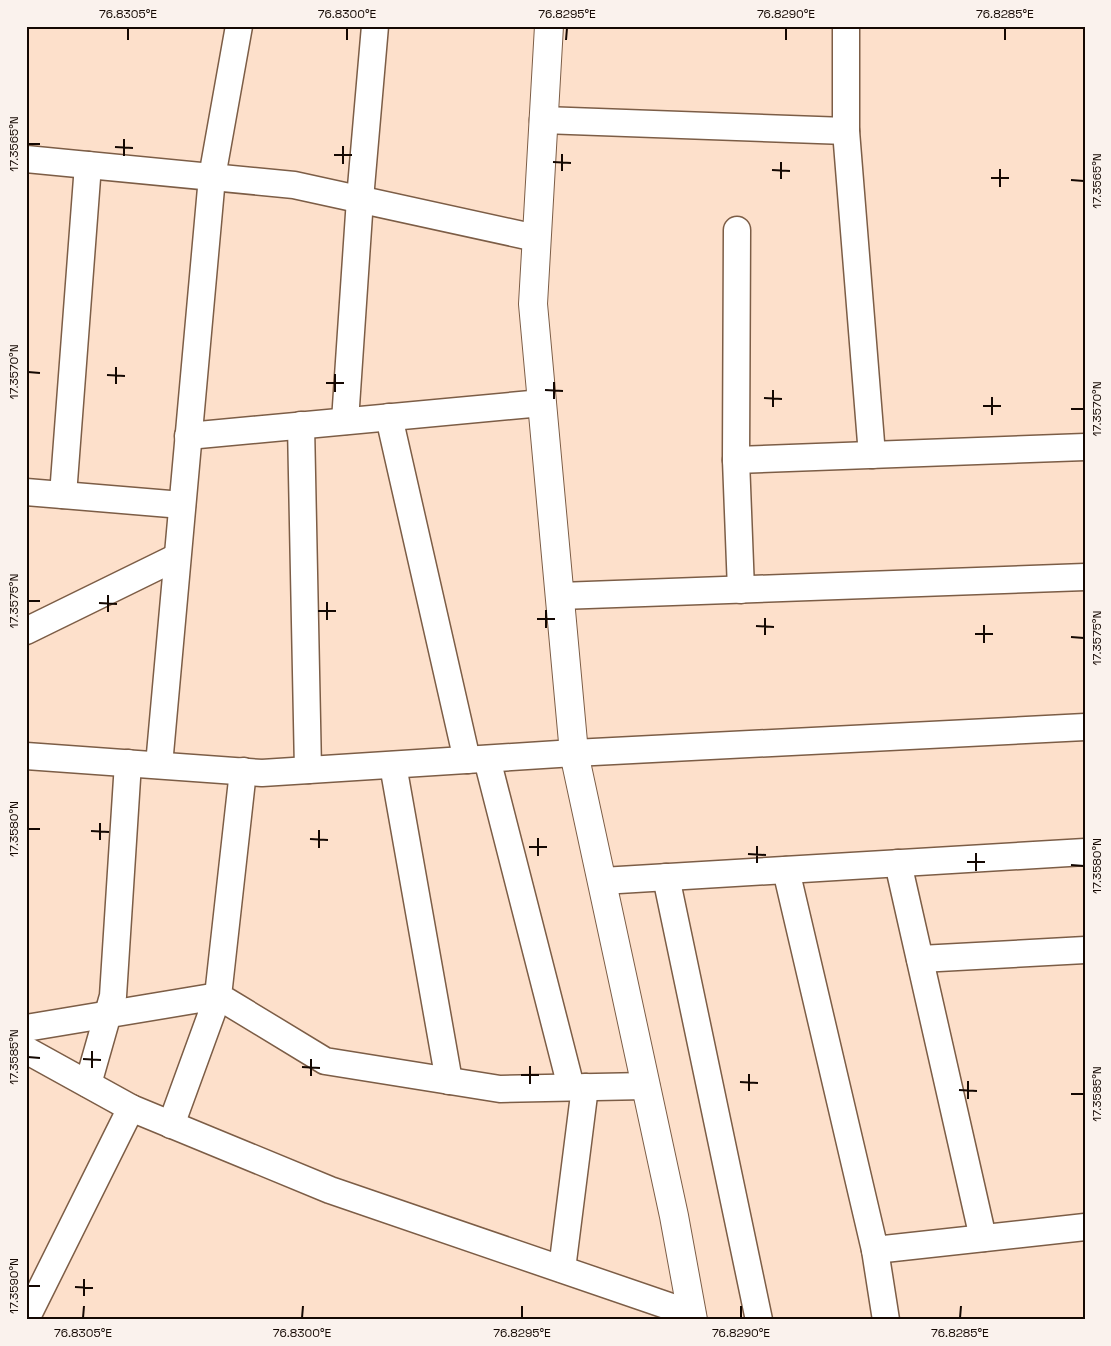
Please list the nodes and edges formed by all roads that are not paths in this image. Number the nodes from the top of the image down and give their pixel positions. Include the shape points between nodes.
1 (239, 26) edge
2 (375, 26) edge
3 (549, 26) edge
4 (846, 26) edge
5 (543, 120) junction
6 (846, 131) junction
7 (26, 159) edge
8 (88, 165) junction
9 (212, 177) junction
10 (360, 200) junction
11 (737, 230) dead end
12 (536, 238) junction
13 (542, 403) junction
14 (389, 417) junction
15 (345, 421) junction
16 (301, 425) junction
17 (188, 436) junction
18 (1085, 447) edge
19 (872, 455) junction
20 (736, 460) junction
21 (26, 492) edge
22 (63, 495) junction
23 (182, 505) junction
24 (177, 557) junction
25 (1085, 578) edge
26 (741, 590) junction
27 (560, 596) junction
28 (26, 631) edge
29 (1085, 727) edge
30 (574, 753) junction
31 (26, 756) edge
32 (477, 759) junction
33 (128, 763) junction
34 (158, 765) junction
35 (393, 765) junction
36 (308, 770) junction
37 (242, 771) junction
38 (1085, 852) edge
39 (898, 863) junction
40 (786, 870) junction
41 (666, 877) junction
42 (602, 881) junction
43 (1085, 950) edge
44 (920, 959) junction
45 (218, 996) junction
46 (109, 1014) junction
47 (26, 1028) edge
48 (26, 1050) edge
49 (449, 1081) junction
50 (88, 1084) junction
51 (646, 1086) junction
52 (578, 1087) junction
53 (131, 1108) junction
54 (172, 1124) junction
55 (1085, 1227) edge
56 (983, 1238) junction
57 (875, 1250) junction
58 (562, 1269) junction
59 (693, 1317) edge
60 (26, 1319) edge
61 (758, 1320) edge
62 (886, 1320) edge

1 - 9 street
2 - 10 street
3 - 5 street
4 - 6 street
5 - 6 street
5 - 12 street
6 - 19 street
7 - 8 street
8 - 9 street
8 - 22 street
9 - 10 street via 294,185
9 - 17 street
10 - 12 street
10 - 15 street
11 - 20 street
12 - 13 street via 532,304
13 - 14 street
13 - 27 street
14 - 15 street
14 - 32 street
15 - 16 street
16 - 17 street
16 - 36 street
17 - 23 street
18 - 19 street
19 - 20 street
20 - 26 street
21 - 22 street
22 - 23 street
23 - 24 street
24 - 28 street
24 - 34 street
25 - 26 street
26 - 27 street
27 - 30 street
29 - 30 street
30 - 32 street
30 - 42 street
31 - 33 street
32 - 35 street
32 - 52 street
33 - 34 street
33 - 46 street via 115,980
34 - 37 street
35 - 36 street
35 - 49 street
36 - 37 street
37 - 45 street
38 - 39 street
39 - 40 street
39 - 44 street
40 - 41 street
40 - 57 street
41 - 42 street
41 - 61 street
42 - 51 street
43 - 44 street
44 - 56 street
45 - 46 street
45 - 49 street via 325,1061
45 - 54 street
46 - 47 street
46 - 50 street
48 - 50 street
49 - 52 street via 500,1089
50 - 53 street
51 - 52 street
51 - 59 street
52 - 58 street
53 - 54 street
53 - 60 street
54 - 58 street via 330,1190
55 - 56 street
56 - 57 street
57 - 62 street
58 - 59 street

